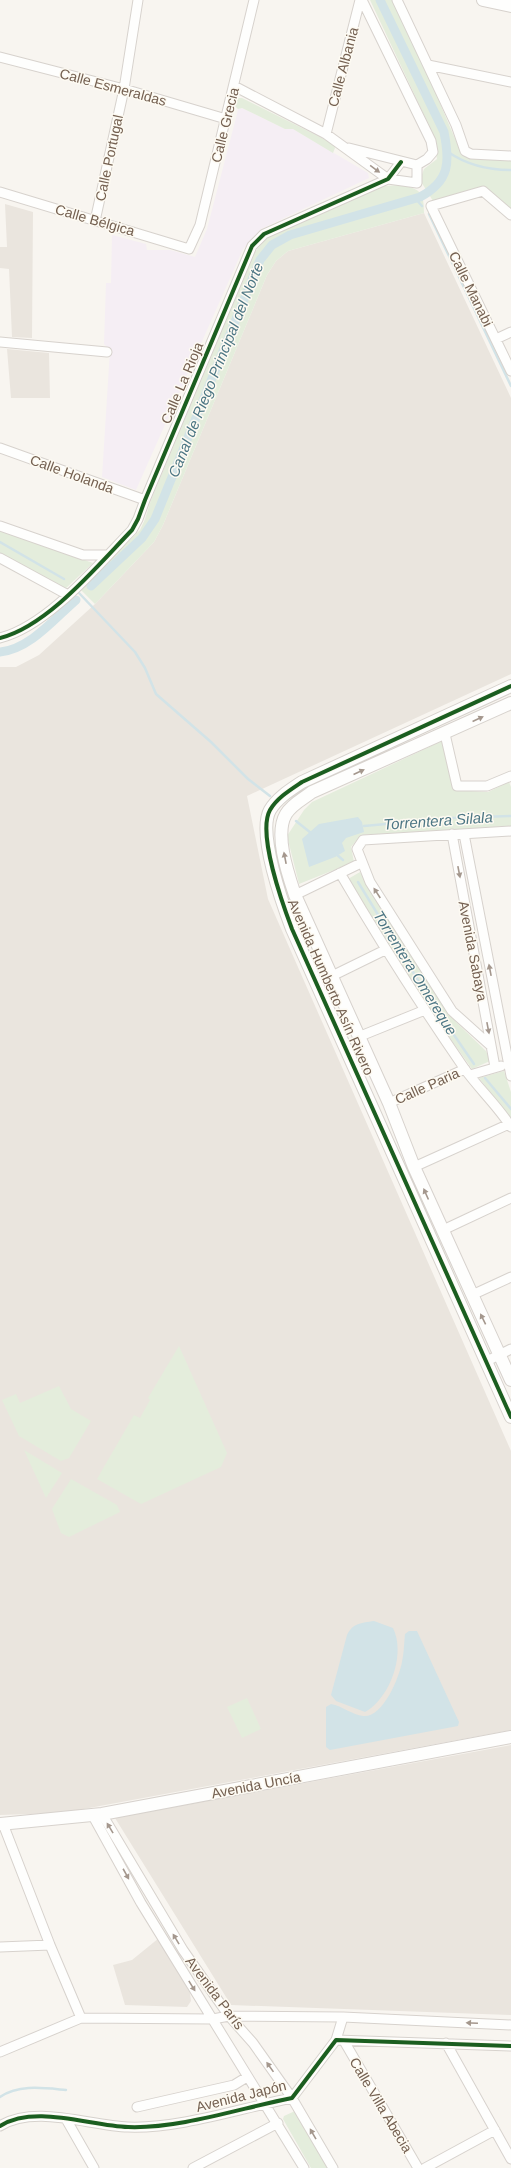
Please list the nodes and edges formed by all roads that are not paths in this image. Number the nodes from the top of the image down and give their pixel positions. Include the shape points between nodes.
1 (138, 0) edge
2 (254, 0) edge
3 (361, 0) edge
4 (397, 0) edge
5 (483, 0) edge
6 (511, 6) edge
7 (0, 57) edge
8 (428, 65) junction
9 (511, 82) edge
10 (234, 86) junction
11 (124, 89) junction
12 (226, 118) junction
13 (326, 134) junction
14 (344, 146) junction
15 (511, 156) edge
16 (401, 162) junction
17 (417, 165) junction
18 (388, 179) junction
19 (0, 192) edge
20 (511, 215) edge
21 (95, 221) junction
22 (189, 249) joint
23 (511, 332) edge
24 (496, 339) junction
25 (0, 342) edge
26 (107, 352) dead end
27 (511, 371) edge
28 (0, 448) edge
29 (144, 500) junction
30 (0, 526) edge
31 (108, 555) junction
32 (0, 558) edge
33 (68, 596) junction
34 (0, 638) edge
35 (511, 686) edge
36 (511, 703) edge
37 (445, 734) junction
38 (319, 773) junction
39 (511, 776) edge
40 (326, 787) junction
41 (511, 831) edge
42 (452, 834) junction
43 (464, 834) junction
44 (361, 863) junction
45 (340, 873) junction
46 (295, 895) junction
47 (385, 950) junction
48 (332, 976) junction
49 (425, 1010) junction
50 (358, 1037) junction
51 (491, 1046) junction
52 (509, 1063) edge
53 (495, 1067) junction
54 (467, 1072) junction
55 (511, 1076) edge
56 (389, 1103) junction
57 (510, 1126) edge
58 (414, 1167) junction
59 (511, 1198) edge
60 (443, 1230) junction
61 (511, 1277) edge
62 (472, 1296) junction
63 (505, 1352) edge
64 (487, 1361) junction
65 (511, 1380) edge
66 (511, 1417) edge
67 (511, 1737) edge
68 (98, 1815) junction
69 (1, 1824) edge
70 (50, 1945) junction
71 (0, 1947) edge
72 (229, 2016) junction
73 (343, 2017) junction
74 (81, 2018) junction
75 (213, 2019) junction
76 (511, 2025) edge
77 (340, 2040) junction
78 (446, 2043) junction
79 (511, 2046) edge
80 (0, 2052) edge
81 (247, 2077) junction
82 (292, 2098) junction
83 (266, 2103) junction
84 (136, 2107) dead end
85 (66, 2119) junction
86 (278, 2123) junction
87 (0, 2126) edge
88 (495, 2130) junction
89 (511, 2159) edge
90 (94, 2168) edge
91 (193, 2168) edge
92 (303, 2168) edge
93 (333, 2168) edge
94 (418, 2168) edge
95 (426, 2168) edge

1 - 11 street, Calle Portugal
2 - 10 street, Calle Grecia
3 - 13 street, Calle Albania
3 - 17 street via 431,141 433,152
4 - 8 street
5 - 6 street
7 - 11 street, Calle Esmeraldas
8 - 9 street
8 - 15 street via 456,125 465,151 471,154
10 - 12 street, Calle Grecia
10 - 13 street
11 - 12 street, Calle Esmeraldas
11 - 21 street, Calle Portugal
12 - 22 street, Calle Grecia via 200,225
13 - 14 street
14 - 16 street
14 -> 18 street
16 - 17 street
16 - 18 street, Calle La Rioja
17 - 18 street via 417,183
18 - 29 street, Calle La Rioja via 264,234 252,246
19 - 21 street, Calle Bélgica
20 - 24 street, Calle Manabi via 483,191 431,206
21 - 22 street, Calle Bélgica
23 - 24 street
24 - 27 street, Calle Manabi
25 - 26 street
28 - 29 street, Calle Holanda
29 - 31 street, Calle La Rioja via 132,530
30 - 31 street via 83,555
31 - 33 street, Calle La Rioja
32 - 33 street
33 - 34 street, Calle La Rioja via 28,627
35 - 38 street, Avenida Humberto Asín Rivero
37 -> 36 street, Avenida Humberto Asín Rivero
37 - 39 street via 457,786 487,786
40 -> 37 street, Avenida Humberto Asín Rivero
38 - 40 street
38 - 64 street, Avenida Humberto Asín Rivero via 278,800 269,811 266,836 279,895 295,936
46 -> 40 street, Avenida Humberto Asín Rivero via 289,880 281,836 282,825 294,805 312,792
41 - 43 street
42 - 43 street
42 - 44 street via 363,840 357,849
42 -> 51 street, Avenida Sabaya
52 -> 43 street, Avenida Sabaya
44 - 45 street
51 -> 44 street via 452,1011 370,882
45 - 46 street
45 - 47 street
46 - 48 street, Avenida Humberto Asín Rivero
47 - 48 street
47 - 49 street
48 - 50 street, Avenida Humberto Asín Rivero
49 - 50 street
49 - 54 street
50 - 56 street, Avenida Humberto Asín Rivero
51 - 53 street, Avenida Sabaya
52 - 53 street, Calle Paria
52 - 55 street, Avenida Sabaya
53 - 54 street, Calle Paria
54 - 56 street, Calle Paria
54 - 57 street
56 - 58 street, Avenida Humberto Asín Rivero
57 - 58 street
60 -> 58 street, Avenida Humberto Asín Rivero
59 - 60 street
60 - 62 street, Avenida Humberto Asín Rivero
61 - 62 street
63 -> 62 street, Avenida Humberto Asín Rivero
63 - 64 street
63 - 65 street, Avenida Humberto Asín Rivero
64 - 66 street, Avenida Humberto Asín Rivero
67 - 68 street, Avenida Uncía
68 - 69 street, Avenida Uncía
72 -> 68 street, Avenida París via 183,1950
68 -> 75 street, Avenida París via 142,1903
69 - 70 street
70 - 71 street
70 - 74 street
72 - 73 street
72 - 75 street
82 -> 72 street, Avenida París via 253,2043
76 -> 73 street
73 - 77 street
74 - 75 street
74 - 80 street
75 - 81 street, Avenida París
77 - 78 street
77 - 82 street, Avenida Japón
77 - 94 street, Calle Villa Abecia
78 - 79 street
78 - 88 street
81 - 83 street, Avenida París
81 - 84 street via 234,2085
82 - 83 street, Avenida Japón
93 -> 82 street, Avenida París
83 - 85 street, Avenida Japón via 146,2128 105,2126
83 - 86 street, Avenida París
85 - 87 street, Avenida Japón via 35,2116 20,2118
85 - 90 street
86 - 91 street
86 - 92 street, Avenida París
88 - 89 street
88 - 95 street

